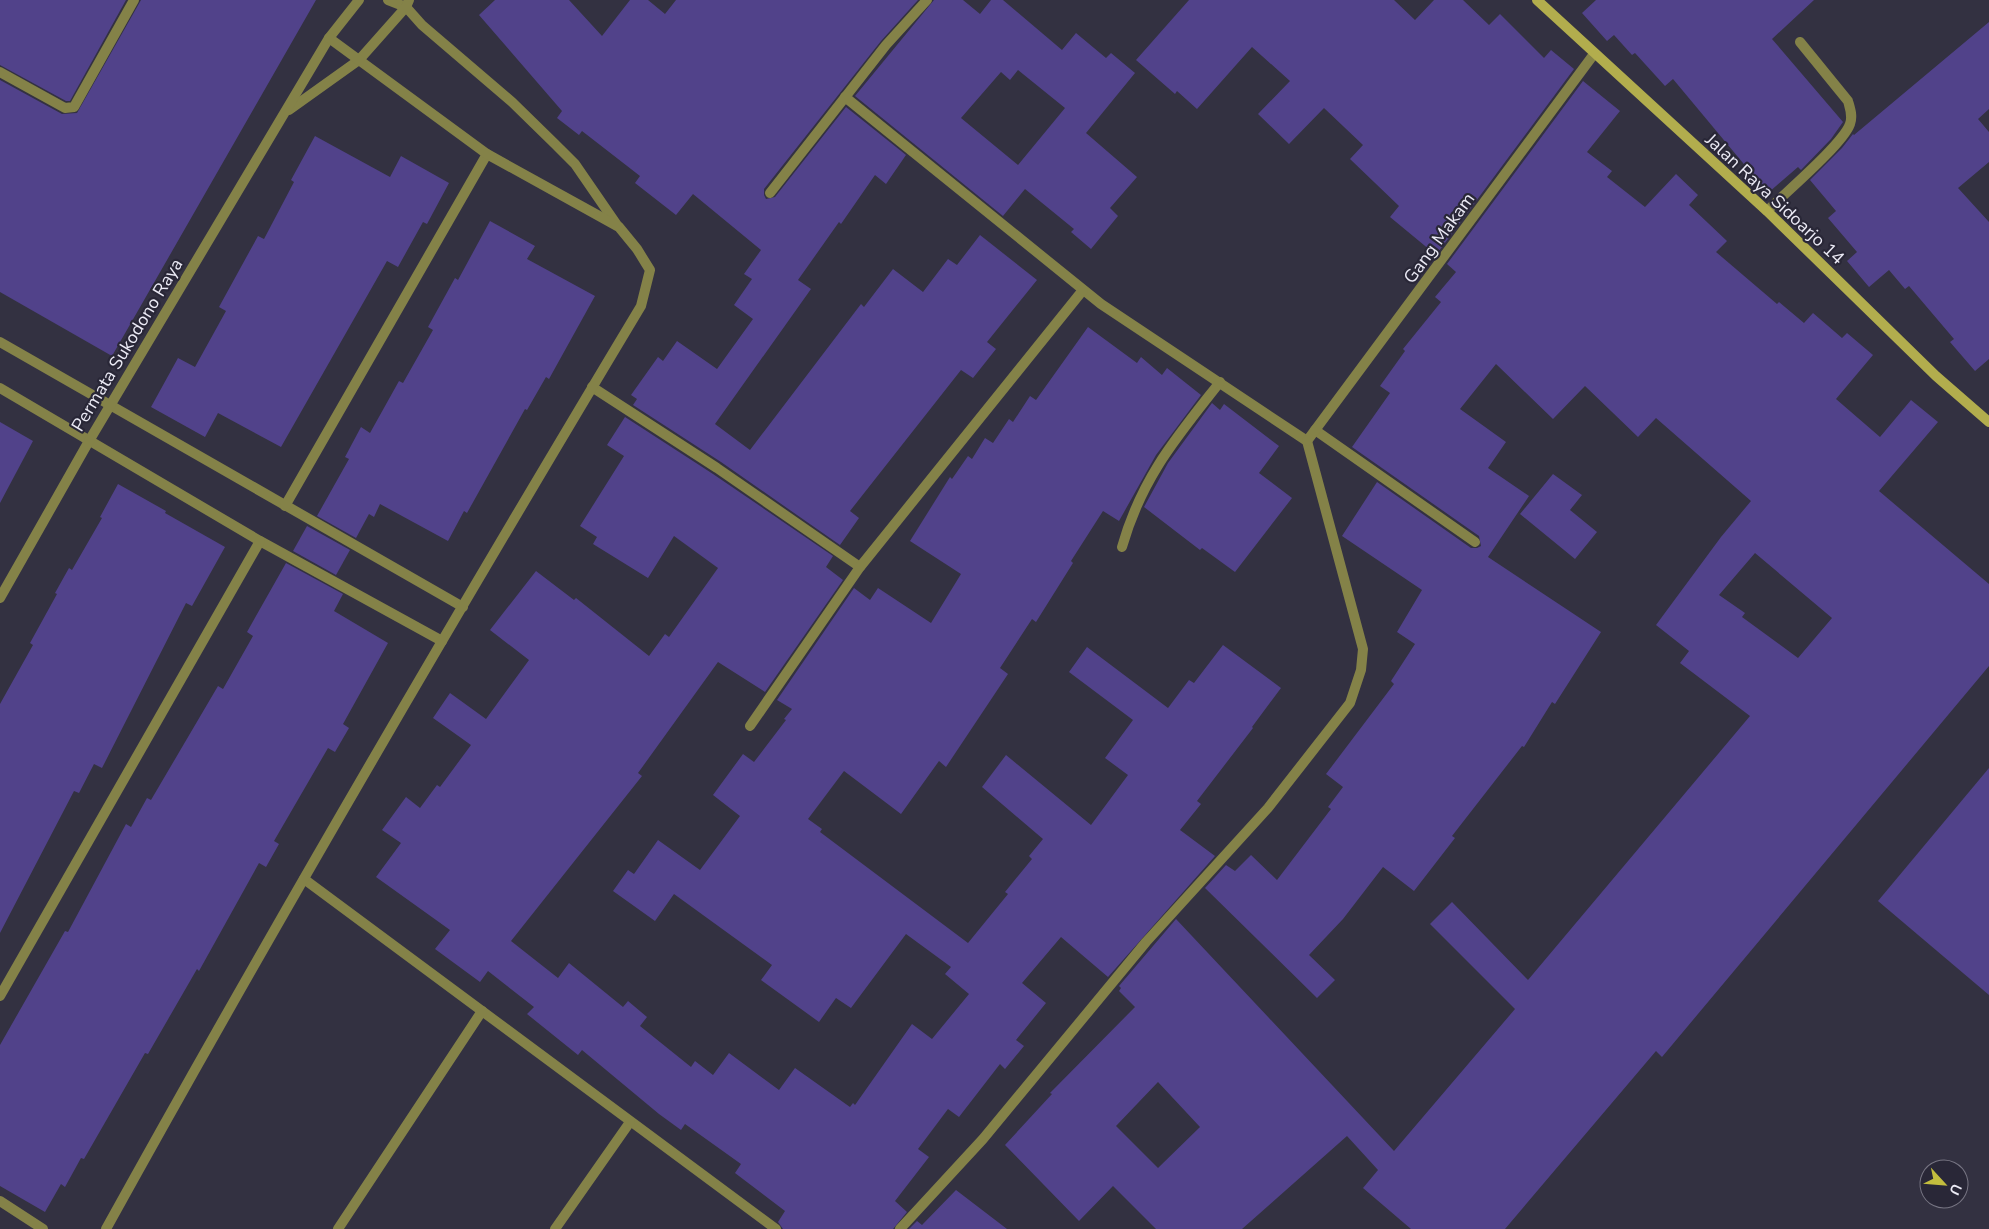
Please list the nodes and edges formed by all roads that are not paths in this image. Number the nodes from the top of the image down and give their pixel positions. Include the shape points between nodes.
1 (134, 0) edge
2 (359, 0) edge
3 (388, 0) edge
4 (927, 0) edge
5 (1537, 0) edge
6 (408, 4) edge
7 (329, 38) junction
8 (1800, 42) dead end
9 (1594, 54) junction
10 (358, 60) junction
11 (0, 72) edge
12 (845, 97) junction
13 (286, 112) junction
14 (487, 154) junction
15 (770, 193) dead end
16 (1767, 211) junction
17 (619, 227) junction
18 (1083, 290) junction
19 (0, 342) edge
20 (1220, 382) junction
21 (592, 387) junction
22 (0, 388) edge
23 (110, 406) junction
24 (1989, 422) edge
25 (1315, 430) junction
26 (89, 441) junction
27 (1307, 441) junction
28 (285, 506) junction
29 (260, 541) junction
30 (1476, 542) dead end
31 (1122, 547) dead end
32 (860, 567) junction
33 (0, 598) edge
34 (462, 607) junction
35 (442, 641) junction
36 (750, 726) dead end
37 (304, 880) junction
38 (0, 996) edge
39 (482, 1011) junction
40 (630, 1122) junction
41 (0, 1201) edge
42 (43, 1229) edge
43 (106, 1229) edge
44 (338, 1229) edge
45 (555, 1229) edge
46 (776, 1229) edge
47 (900, 1229) edge

1 - 11 street via 74,107 65,108
2 - 7 street, Permata Sukodono Raya
3 - 6 street
4 - 12 street
5 - 9 main road, Jalan Raya Sidoarjo 14
6 - 10 street, Permata Sukodono Raya
6 - 17 street via 422,25 556,144
7 - 10 street
7 - 13 street, Permata Sukodono Raya
8 - 16 street via 1848,101 1852,111 1850,124 1834,146
9 - 16 main road, Jalan Raya Sidoarjo 14
9 - 25 street, Gang Makam
10 - 13 street, Permata Sukodono Raya
10 - 14 street
12 - 15 street
12 - 18 street
13 - 23 street, Permata Sukodono Raya
14 - 17 street
14 - 28 street
16 - 24 main road, Jalan Raya Sidoarjo 14 via 1936,376
17 - 21 street via 650,270 641,306
18 - 20 street
18 - 32 street
19 - 23 street
20 - 27 street
20 - 31 street via 1165,451 1136,504
21 - 32 street
21 - 34 street
22 - 26 street
23 - 26 street, Permata Sukodono Raya
23 - 28 street
25 - 27 street, Gang Makam
25 - 30 street
26 - 29 street
26 - 33 street, Permata Sukodono Raya
27 - 47 street via 1363,649 1361,670 1350,704 1268,808 1146,942 983,1139
28 - 34 street
29 - 35 street
29 - 38 street
32 - 36 street
34 - 35 street
35 - 37 street
37 - 39 street
37 - 43 street
39 - 40 street
39 - 44 street
40 - 45 street
40 - 46 street
41 - 42 street

